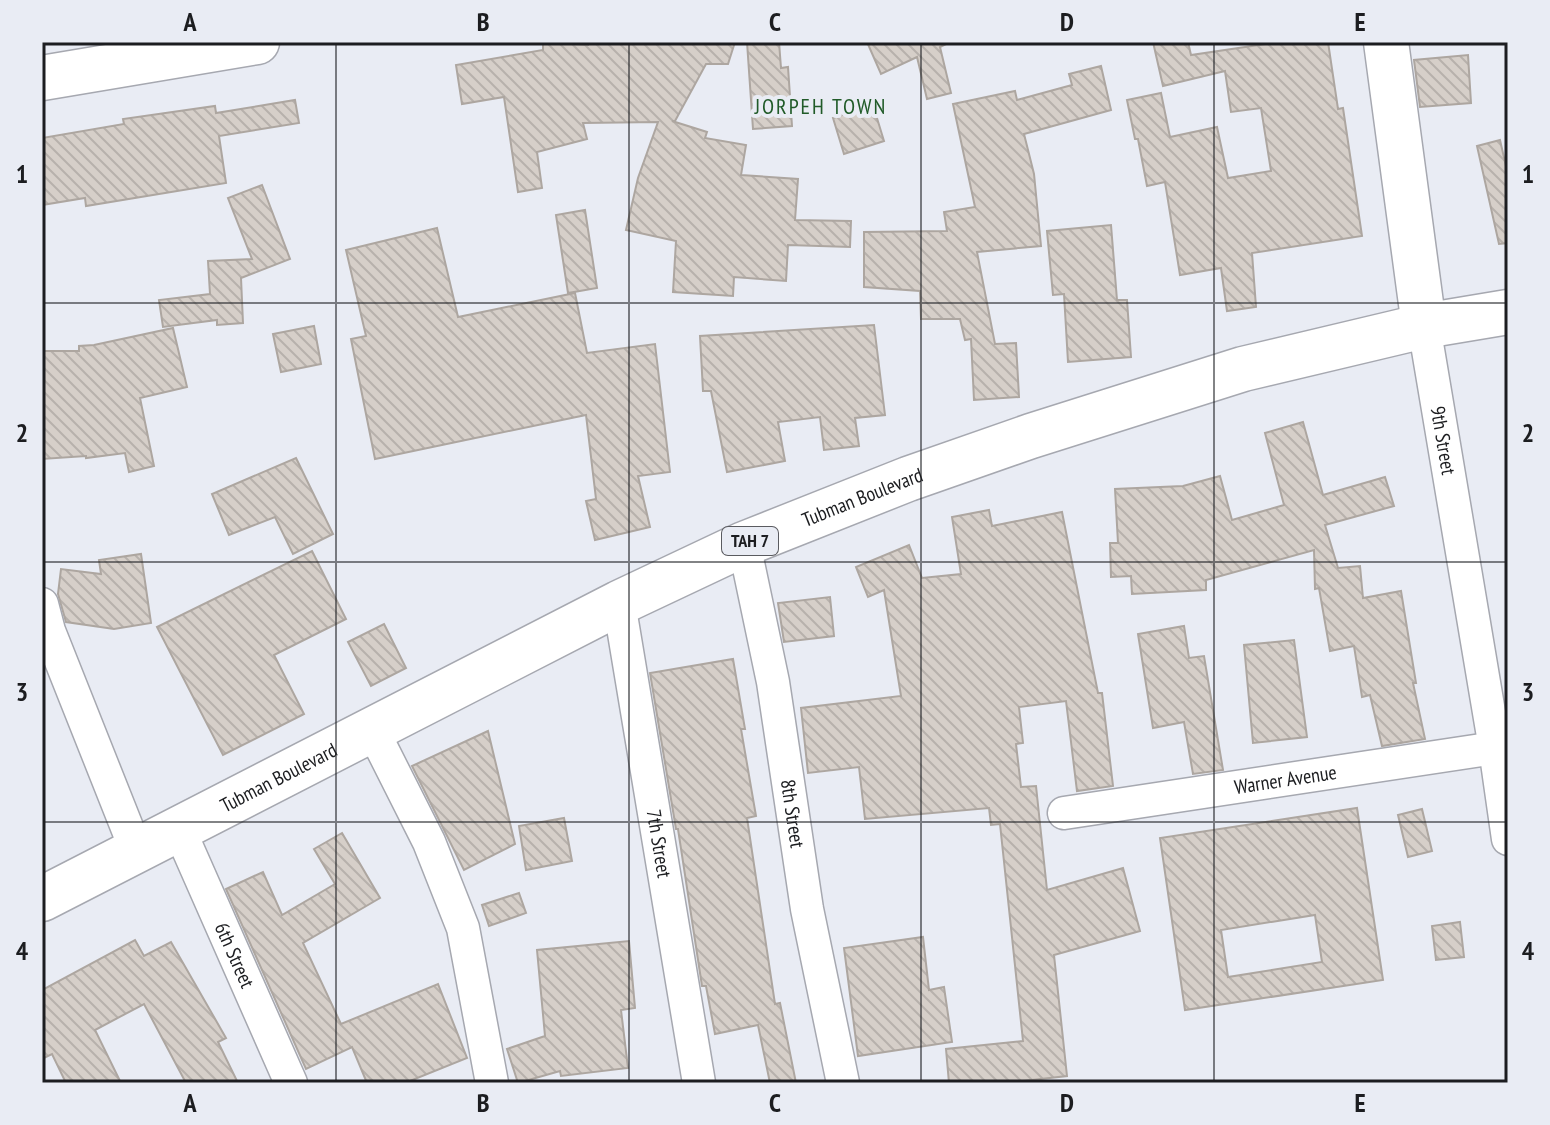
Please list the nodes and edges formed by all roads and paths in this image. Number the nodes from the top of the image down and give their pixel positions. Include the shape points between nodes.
1 (257, 42) edge
2 (1386, 42) edge
3 (42, 78) edge
4 (1508, 312) edge
5 (1424, 326) junction
6 (744, 544) junction
7 (619, 603) junction
8 (42, 604) edge
9 (372, 729) junction
10 (1502, 747) edge
11 (1064, 813) dead end
12 (179, 829) junction
13 (1508, 839) edge
14 (136, 850) junction
15 (42, 899) edge
16 (291, 1083) edge
17 (492, 1083) edge
18 (699, 1083) edge
19 (843, 1083) edge

1 - 3 main road
2 - 5 main road, 9th Street
4 - 5 main road, Tubman Boulevard / TAH 7
5 - 6 main road, Tubman Boulevard / TAH 7 via 1243,369 1031,436
5 - 10 street, 9th Street
6 - 7 main road, Tubman Boulevard / TAH 7
6 - 19 street, 8th Street
7 - 9 main road, Tubman Boulevard / TAH 7
7 - 18 street, 7th Street
8 - 14 street
9 - 12 main road, Tubman Boulevard / TAH 7
9 - 17 street via 429,842 463,928
10 - 11 street, Warner Avenue
10 - 13 street, 9th Street
12 - 14 main road, Tubman Boulevard / TAH 7
12 - 16 street, 6th Street
14 - 15 main road, Tubman Boulevard / TAH 7

